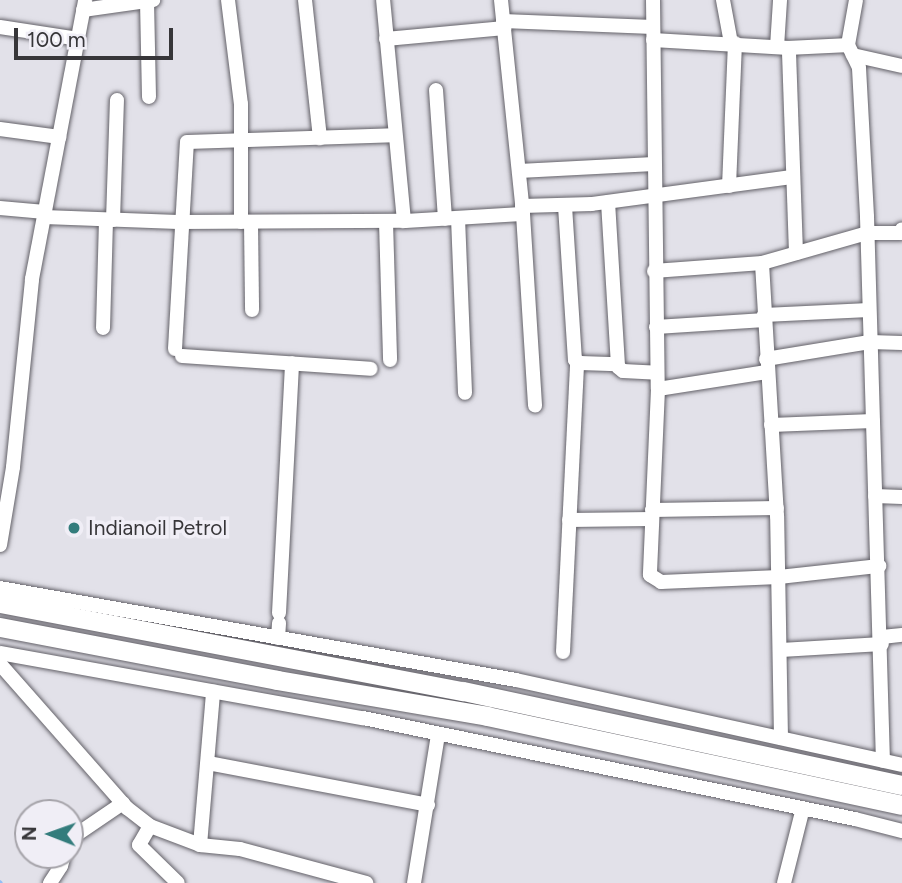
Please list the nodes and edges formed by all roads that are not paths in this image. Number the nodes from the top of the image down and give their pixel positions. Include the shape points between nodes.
1 (153, 0) edge
2 (228, 0) edge
3 (305, 0) edge
4 (383, 0) edge
5 (501, 0) edge
6 (653, 0) edge
7 (723, 0) edge
8 (780, 0) edge
9 (856, 0) edge
10 (147, 1) edge
11 (84, 5) edge
12 (504, 24) junction
13 (0, 27) edge
14 (653, 34) junction
15 (78, 38) junction
16 (386, 39) junction
17 (733, 43) junction
18 (783, 47) junction
19 (850, 50) junction
20 (902, 66) edge
21 (436, 90) dead end
22 (149, 97) dead end
23 (117, 100) dead end
24 (0, 129) edge
25 (394, 135) junction
26 (59, 137) junction
27 (320, 138) junction
28 (241, 141) junction
29 (654, 164) junction
30 (519, 171) junction
31 (792, 177) junction
32 (729, 186) junction
33 (654, 196) junction
34 (608, 202) junction
35 (565, 206) junction
36 (0, 208) edge
37 (523, 210) junction
38 (44, 214) junction
39 (452, 218) junction
40 (110, 220) junction
41 (404, 221) junction
42 (181, 222) junction
43 (246, 222) junction
44 (386, 222) junction
45 (902, 229) edge
46 (867, 233) junction
47 (796, 253) junction
48 (762, 262) junction
49 (654, 271) junction
50 (252, 310) dead end
51 (869, 310) junction
52 (764, 317) junction
53 (656, 327) junction
54 (103, 328) dead end
55 (870, 342) junction
56 (902, 343) edge
57 (390, 360) dead end
58 (577, 362) junction
59 (292, 363) junction
60 (617, 364) junction
61 (767, 365) junction
62 (371, 369) dead end
63 (657, 373) junction
64 (658, 389) junction
65 (465, 393) dead end
66 (535, 406) dead end
67 (873, 421) junction
68 (771, 425) junction
69 (876, 496) junction
70 (902, 497) edge
71 (777, 508) junction
72 (652, 515) junction
73 (569, 520) junction
74 (0, 545) edge
75 (879, 566) junction
76 (779, 577) junction
77 (0, 588) edge
78 (0, 603) edge
79 (135, 621) junction
80 (279, 625) junction
81 (0, 627) edge
82 (902, 635) edge
83 (882, 640) junction
84 (781, 650) junction
85 (564, 652) dead end
86 (0, 653) edge
87 (0, 664) edge
88 (213, 692) junction
89 (438, 734) junction
90 (781, 738) junction
91 (883, 761) junction
92 (208, 763) junction
93 (902, 765) edge
94 (902, 785) edge
95 (123, 803) junction
96 (428, 805) junction
97 (902, 805) edge
98 (803, 808) junction
99 (150, 826) junction
100 (84, 829) edge
101 (902, 831) edge
102 (200, 845) junction
103 (178, 883) edge
104 (366, 883) edge
105 (414, 883) edge
106 (784, 883) edge

1 - 10 street
2 - 28 street
3 - 27 street
4 - 16 street
5 - 12 street
6 - 14 street
7 - 17 street
8 - 18 street
9 - 19 street
10 - 11 street
10 - 22 street
11 - 15 street
12 - 14 street
12 - 16 street
12 - 30 street
13 - 15 street
14 - 17 street
14 - 29 street
15 - 26 street
16 - 25 street
17 - 18 street
17 - 32 street
18 - 19 street
18 - 31 street
19 - 20 street
19 - 46 street via 859,68
21 - 39 street
23 - 40 street
24 - 26 street
25 - 27 street
25 - 41 street
26 - 38 street
27 - 28 street
28 - 42 street via 187,142
28 - 43 street
29 - 30 street
29 - 33 street
30 - 37 street
31 - 32 street
31 - 47 street
32 - 33 street
33 - 34 street
33 - 49 street
34 - 35 street
34 - 60 street
35 - 37 street
35 - 58 street
36 - 38 street
37 - 39 street
37 - 66 street
38 - 40 street
38 - 74 street
39 - 41 street
39 - 65 street
40 - 42 street
40 - 54 street
41 - 44 street
42 - 43 street
42 - 59 street via 179,352
43 - 44 street
43 - 50 street
44 - 57 street
45 - 46 street via 900,233
46 - 47 street
46 - 51 street
47 - 48 street
48 - 49 street
48 - 52 street
49 - 53 street
51 - 52 street
51 - 55 street
52 - 53 street
52 - 61 street
53 - 63 street
55 - 56 street
55 - 61 street
55 - 67 street
58 - 60 street
58 - 73 street
59 - 62 street
59 - 80 street
60 - 63 street via 623,371
61 - 64 street
61 - 68 street
63 - 64 street
64 - 72 street
67 - 68 street
67 - 69 street
68 - 71 street
69 - 70 street
69 - 75 street
71 - 72 street
71 - 76 street
72 - 73 street
72 - 76 street via 649,569 655,580
73 - 85 street
75 - 76 street
75 - 83 street
76 - 84 street
77 - 79 street
78 - 79 highway
79 - 80 street
79 - 94 highway
80 - 90 street
81 - 97 highway via 487,716
82 - 83 street
83 - 84 street
83 - 91 street
84 - 90 street
86 - 88 street
87 - 95 street
88 - 89 street
88 - 92 street
89 - 96 street
89 - 98 street
90 - 91 street
91 - 93 street
92 - 96 street
92 - 102 street
95 - 99 street
95 - 100 street
96 - 105 street
98 - 101 street
98 - 106 street
99 - 102 street
99 - 103 street via 139,845
102 - 104 street via 240,849

